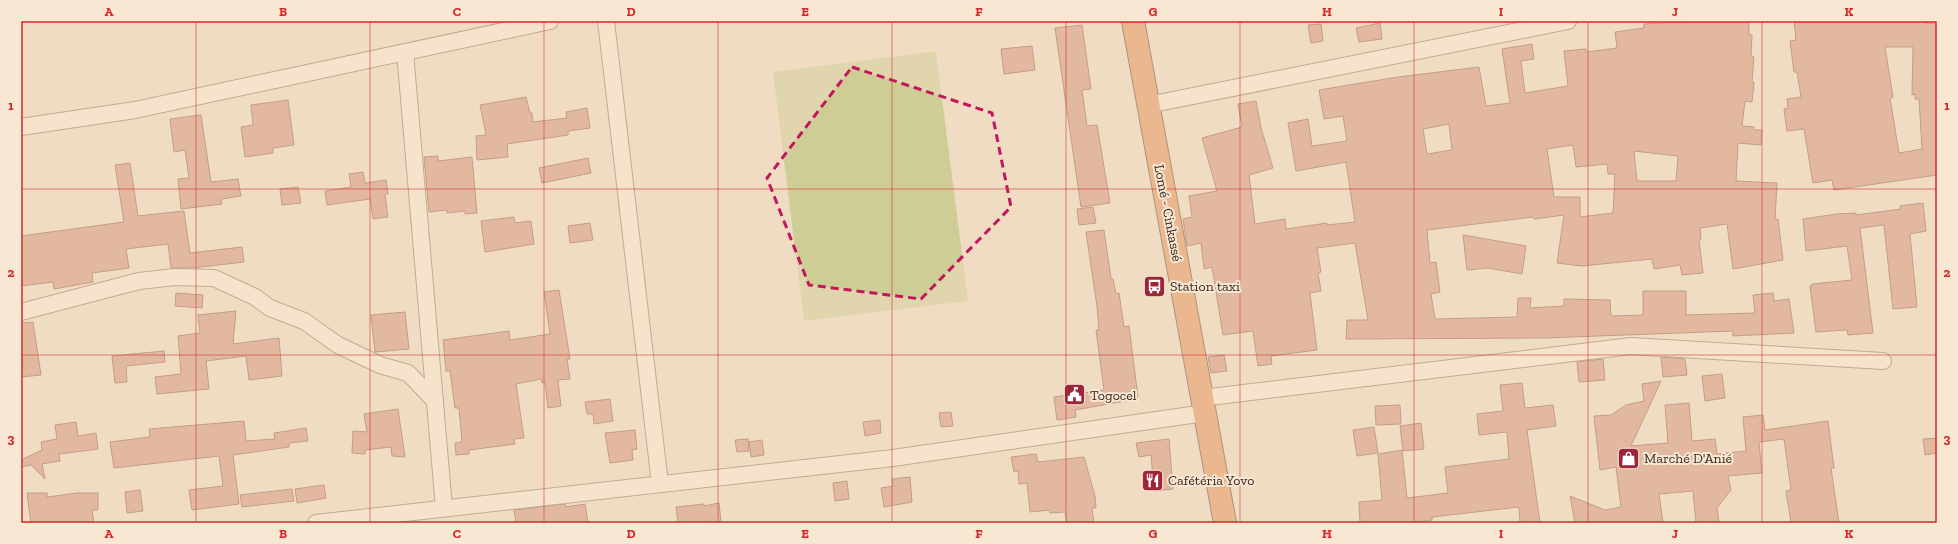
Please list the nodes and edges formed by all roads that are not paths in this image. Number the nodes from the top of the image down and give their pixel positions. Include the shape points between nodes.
1 (550, 21) edge
2 (606, 21) edge
3 (1133, 21) edge
4 (1568, 21) edge
5 (404, 52) junction
6 (1148, 105) junction
7 (21, 126) edge
8 (21, 312) edge
9 (1883, 361) dead end
10 (435, 401) junction
11 (1204, 406) junction
12 (660, 484) junction
13 (444, 508) junction
14 (316, 523) edge
15 (1225, 523) edge

1 - 5 street
2 - 12 street
3 - 6 highway, Lomé - Cinkassé
4 - 6 street
5 - 7 street via 135,110
5 - 10 street
6 - 11 highway, Lomé - Cinkassé
8 - 10 street via 139,281 175,277 214,278 255,297 270,308 304,321 338,345 380,365 408,373
9 - 11 street via 1631,346
10 - 13 street
11 - 12 street via 893,458
11 - 15 highway, Lomé - Cinkassé
12 - 13 street
13 - 14 street

